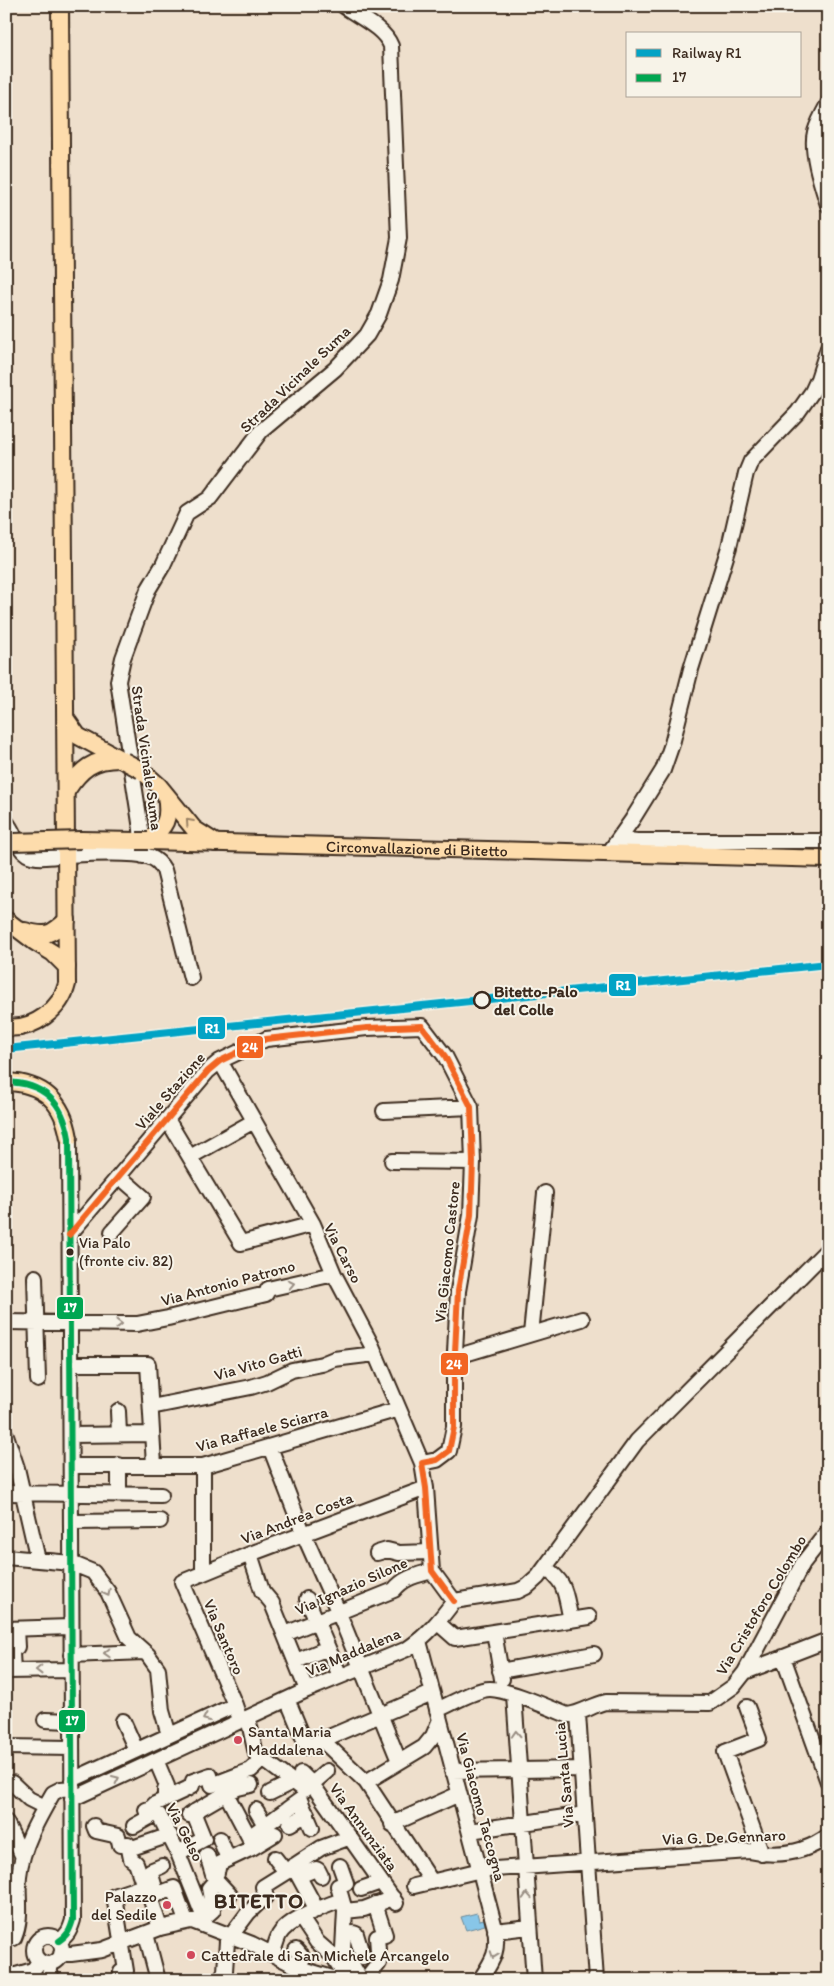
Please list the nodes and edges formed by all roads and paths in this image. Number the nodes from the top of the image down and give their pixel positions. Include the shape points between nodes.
1 (60, 6) edge
2 (344, 6) edge
3 (828, 104) edge
4 (828, 205) edge
5 (828, 348) edge
6 (72, 739) junction
7 (116, 760) junction
8 (67, 790) junction
9 (166, 796) junction
10 (6, 822) edge
11 (619, 839) junction
12 (10, 842) edge
13 (828, 842) edge
14 (216, 843) junction
15 (143, 846) junction
16 (608, 854) junction
17 (66, 855) junction
18 (828, 859) edge
19 (67, 920) junction
20 (12, 924) edge
21 (44, 936) junction
22 (60, 950) junction
23 (191, 978) dead end
24 (6, 1027) edge
25 (220, 1061) junction
26 (6, 1082) edge
27 (471, 1107) junction
28 (384, 1111) dead end
29 (167, 1119) junction
30 (254, 1121) junction
31 (69, 1138) joint
32 (190, 1157) junction
33 (392, 1161) dead end
34 (473, 1162) junction
35 (120, 1177) junction
36 (545, 1193) dead end
37 (312, 1224) junction
38 (112, 1232) dead end
39 (69, 1235) junction
40 (828, 1249) edge
41 (334, 1274) junction
42 (35, 1277) dead end
43 (582, 1318) dead end
44 (6, 1322) edge
45 (37, 1324) junction
46 (70, 1324) junction
47 (531, 1334) junction
48 (375, 1354) junction
49 (454, 1357) junction
50 (71, 1364) junction
51 (38, 1380) dead end
52 (151, 1407) junction
53 (399, 1409) junction
54 (118, 1411) dead end
55 (71, 1434) junction
56 (119, 1434) junction
57 (152, 1434) junction
58 (7, 1439) edge
59 (270, 1447) junction
60 (422, 1463) junction
61 (119, 1465) junction
62 (154, 1465) junction
63 (72, 1466) junction
64 (203, 1466) junction
65 (426, 1488) junction
66 (6, 1493) edge
67 (24, 1493) junction
68 (72, 1494) junction
69 (119, 1494) junction
70 (161, 1495) dead end
71 (160, 1521) dead end
72 (72, 1522) junction
73 (828, 1531) edge
74 (304, 1535) junction
75 (430, 1552) junction
76 (377, 1553) dead end
77 (250, 1554) junction
78 (6, 1557) edge
79 (38, 1560) junction
80 (72, 1563) junction
81 (544, 1568) junction
82 (432, 1571) junction
83 (203, 1573) junction
84 (182, 1582) joint
85 (307, 1599) dead end
86 (454, 1601) junction
87 (338, 1611) junction
88 (589, 1617) dead end
89 (316, 1620) junction
90 (571, 1620) junction
91 (438, 1623) junction
92 (70, 1627) junction
93 (11, 1629) edge
94 (494, 1632) junction
95 (284, 1634) junction
96 (828, 1640) edge
97 (419, 1641) junction
98 (328, 1648) junction
99 (144, 1652) junction
100 (594, 1654) dead end
101 (71, 1655) junction
102 (783, 1657) junction
103 (296, 1661) junction
104 (361, 1667) junction
105 (71, 1670) junction
106 (500, 1670) junction
107 (10, 1671) edge
108 (745, 1672) junction
109 (340, 1676) junction
110 (308, 1690) junction
111 (432, 1692) junction
112 (509, 1694) junction
113 (288, 1700) junction
114 (234, 1705) junction
115 (747, 1706) dead end
116 (578, 1714) junction
117 (379, 1716) junction
118 (438, 1716) junction
119 (45, 1720) dead end
120 (245, 1720) junction
121 (71, 1721) junction
122 (123, 1722) dead end
123 (168, 1735) junction
124 (322, 1740) junction
125 (6, 1746) edge
126 (71, 1748) junction
127 (136, 1750) junction
128 (263, 1759) junction
129 (156, 1760) junction
130 (399, 1761) junction
131 (518, 1770) junction
132 (582, 1770) junction
133 (327, 1771) dead end
134 (452, 1771) junction
135 (297, 1777) junction
136 (366, 1782) junction
137 (828, 1782) edge
138 (12, 1783) dead end
139 (251, 1785) dead end
140 (312, 1787) junction
141 (72, 1789) junction
142 (224, 1789) junction
143 (270, 1792) dead end
144 (459, 1794) junction
145 (165, 1799) junction
146 (45, 1807) junction
147 (144, 1810) junction
148 (256, 1810) dead end
149 (307, 1814) junction
150 (585, 1814) junction
151 (6, 1822) edge
152 (290, 1824) dead end
153 (392, 1824) junction
154 (522, 1824) junction
155 (94, 1826) dead end
156 (134, 1826) dead end
157 (270, 1830) junction
158 (470, 1831) junction
159 (170, 1835) junction
160 (828, 1836) edge
161 (348, 1838) junction
162 (220, 1840) dead end
163 (250, 1842) junction
164 (321, 1848) junction
165 (129, 1849) junction
166 (358, 1850) junction
167 (178, 1853) junction
168 (762, 1854) junction
169 (22, 1855) junction
170 (207, 1855) dead end
171 (275, 1858) dead end
172 (588, 1862) junction
173 (162, 1866) dead end
174 (525, 1866) junction
175 (480, 1870) junction
176 (219, 1871) junction
177 (292, 1871) junction
178 (321, 1876) dead end
179 (381, 1882) junction
180 (432, 1882) junction
181 (414, 1886) dead end
182 (360, 1889) dead end
183 (150, 1893) junction
184 (230, 1895) dead end
185 (316, 1902) junction
186 (376, 1904) junction
187 (301, 1918) junction
188 (194, 1920) junction
189 (343, 1927) junction
190 (529, 1927) junction
191 (160, 1928) junction
192 (496, 1931) junction
193 (146, 1934) junction
194 (10, 1935) edge
195 (232, 1936) junction
196 (121, 1940) junction
197 (34, 1944) junction
198 (60, 1947) junction
199 (296, 1950) dead end
200 (272, 1954) junction
201 (363, 1957) dead end
202 (44, 1963) junction
203 (301, 1969) junction
204 (6, 1978) edge
205 (52, 1980) edge
206 (122, 1980) edge
207 (158, 1980) edge
208 (220, 1980) edge
209 (339, 1980) edge
210 (348, 1980) edge
211 (361, 1980) edge
212 (366, 1980) edge
213 (480, 1980) edge
214 (534, 1980) edge
215 (596, 1980) edge

1 - 6 main road via 66,719
2 - 15 street, Strada Vicinale Suma via 382,33 391,46 399,238 391,280 379,314 367,335 335,369 261,431 210,498 187,513 148,590 118,681
3 - 4 street via 815,134 814,145
5 - 11 street via 812,392 798,412 751,461 663,770
6 - 7 main road
6 - 8 main road
7 - 8 main road via 85,769
7 - 9 main road, bridge via 140,770
8 - 17 main road
14 -> 9 main road via 194,828
9 - 15 main road via 166,824
10 - 17 street via 21,849 29,855
11 - 13 street
11 - 16 street
12 - 15 main road, Circonvallazione di Bitetto, bridge via 81,840
14 - 15 main road, Circonvallazione di Bitetto
14 - 16 main road, Circonvallazione di Bitetto
15 - 17 street
15 - 23 street via 164,870
16 - 18 main road, Circonvallazione di Bitetto
17 - 19 main road
19 - 21 main road
19 - 22 main road
20 - 21 main road
20 - 22 main road
21 - 22 main road
22 - 24 main road via 67,967 67,984 58,1004 33,1022
25 - 27 street, Viale Stazione via 266,1039 367,1028 422,1026 445,1056
25 - 29 street, Viale Stazione
25 - 30 street
26 - 31 main road via 26,1084 53,1100 62,1112
27 - 28 street
27 - 34 street, Via Giacomo Castore
29 - 32 street, Via Carso
29 - 35 street, Viale Stazione
30 - 32 street
30 - 37 street
31 - 39 street
32 - 37 street, Via Carso via 242,1243
33 - 34 street
34 - 49 street, Via Giacomo Castore via 471,1215 458,1291
35 - 38 street via 143,1197
35 - 39 street, Viale Stazione
36 - 47 street
37 - 41 street, Via Carso
39 - 46 street
40 - 81 street via 637,1441
46 -> 41 street, Via Antonio Patrono via 137,1324 266,1294 268,1289
41 - 48 street, Via Carso
42 - 45 street
43 - 47 street
44 - 45 street, Via Antonio Patrono
45 - 46 street, Via Antonio Patrono
45 - 51 street
46 - 50 street
47 - 49 street
48 - 52 street, Via Vito Gatti via 334,1360 292,1370 251,1387
48 - 53 street, Via Carso
49 - 60 street, Via Giacomo Castore via 454,1427 449,1451 437,1460
50 - 52 street via 148,1364
50 - 55 street
52 - 57 street
53 - 59 street, Via Raffaele Sciarra
53 - 60 street, Via Carso
54 - 56 street
55 - 56 street
55 - 63 street
56 - 57 street
57 - 62 street
58 - 67 street
59 - 64 street, Via Raffaele Sciarra
59 - 74 street
60 - 65 street
61 - 62 street, Via Raffaele Sciarra
61 - 63 street, Via Raffaele Sciarra
61 - 69 street
62 - 64 street, Via Raffaele Sciarra
63 - 68 street
64 - 83 street
65 - 74 street, Via Andrea Costa
65 - 75 street
66 - 67 street
67 - 68 street
67 - 79 street
68 - 69 street
68 - 72 street
69 - 70 street
71 - 72 street
72 - 80 street
73 - 108 street, Via Cristoforo Colombo via 803,1563
74 - 77 street, Via Andrea Costa
74 - 87 street
75 - 76 street via 387,1550
75 - 82 street
77 - 83 street, Via Andrea Costa
77 - 95 street via 262,1591 273,1605
78 - 79 street
79 - 80 street
80 - 92 street
80 -> 99 street via 93,1572 108,1592 128,1638
81 - 86 street via 528,1586 518,1590
81 - 90 street via 557,1575 563,1584
82 - 86 street
82 - 87 street, Via Ignazio Silone via 406,1579 394,1590
83 - 84 street, Via Andrea Costa
84 - 114 street, Via Santoro
85 - 89 street
86 - 91 street, Via Maddalena
87 - 89 street, Via Ignazio Silone
87 - 104 street
88 - 90 street
89 - 95 street, Via Ignazio Silone
89 - 98 street
90 - 94 street
91 - 94 street via 455,1638
91 - 97 street, Via Maddalena
92 - 93 street
92 - 101 street
93 - 107 street via 15,1650
94 - 106 street
95 - 103 street
96 - 102 street
97 - 104 street, Via Maddalena
97 - 111 street, Via Giacomo Taccogna
98 - 103 street
98 - 109 street
99 -> 101 street
99 - 123 street via 158,1669
100 - 106 street
101 - 105 street
102 - 108 street
102 - 137 street
103 - 110 street
104 - 109 street, Via Maddalena
104 - 117 street
105 -> 107 street
105 - 121 street
106 - 112 street
108 - 116 street, Via Cristoforo Colombo via 734,1686 710,1703 606,1702
109 - 110 street, Via Maddalena
110 - 113 street, Via Maddalena
111 - 117 street
111 - 118 street, Via Giacomo Taccogna
112 - 116 street, Via Santa Lucia via 567,1715
112 - 118 street, Via Santa Lucia via 490,1689 475,1693
131 -> 112 street
113 - 120 street, Via Maddalena
113 - 124 street via 307,1747
114 - 120 street
114 -> 123 street
115 - 168 street via 759,1739 725,1752
116 - 132 street, Via Santa Lucia
117 - 124 street
117 - 130 street
118 - 130 street via 433,1736 424,1747
118 - 134 street, Via Giacomo Taccogna
119 - 121 street
120 - 128 street, Via Annunziata via 256,1754
120 - 129 street, Via Maddalena
121 - 126 street
122 - 127 street
123 - 127 street
124 - 136 street
125 - 126 street
126 - 141 street
127 - 141 street
128 - 135 street, Via Annunziata
128 - 142 street
141 -> 129 street, Via Maddalena
129 - 145 street via 167,1786
130 - 136 street
131 - 132 street
131 - 134 street
131 - 154 street
132 - 150 street, Via Santa Lucia
133 - 140 street
134 - 144 street, Via Giacomo Taccogna
135 - 140 street, Via Annunziata via 305,1790
135 - 143 street
136 - 153 street
138 - 146 street via 29,1799
139 - 142 street
140 - 161 street, Via Annunziata
141 - 146 street via 53,1793
141 - 198 street via 73,1920
142 - 145 street, Via Gelso via 212,1785 210,1775 191,1775 192,1786
142 - 163 street
142 - 167 street via 191,1814 204,1839
144 - 153 street
144 - 158 street, Via Giacomo Taccogna
145 - 147 street, Via Gelso
146 - 169 street
147 - 156 street via 150,1817
147 - 159 street, Via Gelso via 159,1815
148 - 157 street
149 - 152 street
149 - 157 street via 300,1800
149 - 164 street
150 - 154 street
150 - 172 street, Via Santa Lucia
151 - 169 street
153 - 180 street
154 - 158 street
154 - 174 street
155 - 165 street via 96,1831 108,1831 118,1836 120,1845 128,1844
157 - 163 street
158 - 175 street, Via Giacomo Taccogna
159 - 165 street
159 - 167 street, Via Gelso
160 - 168 street, Via G. De Gennaro via 804,1850
161 - 164 street
161 - 166 street, Via Annunziata
162 - 176 street
163 - 176 street
164 - 177 street
165 - 183 street via 131,1859 140,1861
166 - 179 street, Via Annunziata
166 - 189 street via 340,1862 346,1883 335,1886
167 - 188 street, Via Gelso
168 - 172 street, Via G. De Gennaro via 750,1851
169 - 194 street via 20,1916 18,1927
170 - 176 street
171 - 177 street
172 - 174 street, Via G. De Gennaro
172 - 215 street, Via Santa Lucia
173 - 183 street via 150,1871
174 - 175 street, Via G. De Gennaro
190 -> 174 street
175 - 180 street, Via G. De Gennaro
175 - 192 street, Via Giacomo Taccogna
176 - 184 street
176 - 188 street via 209,1888 213,1910
177 - 178 street via 316,1869
177 - 185 street
177 - 195 street via 261,1884 266,1896 248,1913
179 - 182 street
179 - 186 street, Via Annunziata via 395,1900
180 - 181 street, Via G. De Gennaro
183 - 188 street via 174,1888
183 - 191 street
183 - 196 street via 114,1896
185 - 187 street
185 - 189 street
186 - 189 street via 364,1909
186 - 212 street via 385,1935 377,1937 379,1963
187 - 200 street via 280,1926
187 - 210 street via 306,1934 333,1956
188 - 191 street
188 - 195 street
189 - 201 street via 356,1934
189 - 211 street
190 - 192 street
190 - 214 street
191 - 193 street
192 -> 213 street, Via Giacomo Taccogna via 497,1949
193 - 196 street
193 - 207 street
194 - 197 street via 24,1943
195 - 200 street
195 - 208 street via 227,1941 225,1971
196 - 198 street via 86,1953
196 - 206 street via 126,1971 120,1972
197 - 198 street via 44,1936 53,1936
197 - 202 street via 34,1955
198 - 202 street via 54,1963
199 - 203 street via 303,1958
200 - 203 street
202 - 204 street via 34,1970
202 - 205 street
203 - 209 street

